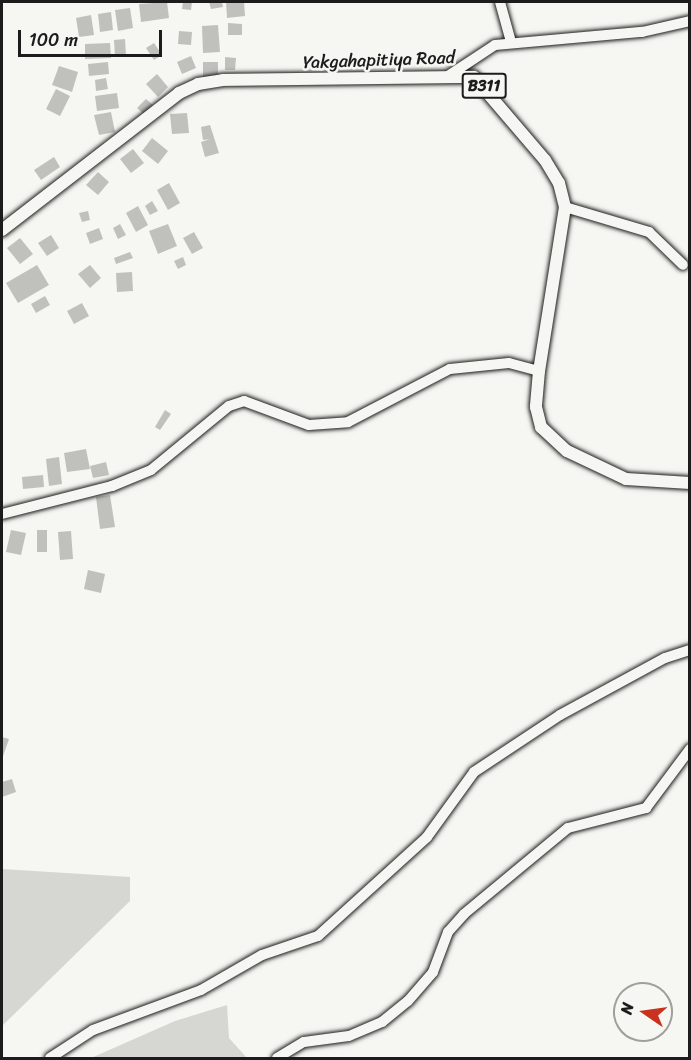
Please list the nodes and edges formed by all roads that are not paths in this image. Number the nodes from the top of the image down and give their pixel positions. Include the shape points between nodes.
1 (500, 2) edge
2 (690, 21) edge
3 (511, 42) junction
4 (473, 59) junction
5 (448, 76) junction
6 (474, 77) junction
7 (565, 207) junction
8 (2, 230) edge
9 (682, 265) dead end
10 (539, 370) junction
11 (690, 483) edge
12 (2, 514) edge
13 (690, 650) edge
14 (690, 748) edge
15 (50, 1059) edge
16 (277, 1059) edge

1 - 3 street
2 - 3 street via 642,33
3 - 4 street via 495,45
4 - 5 street
4 - 6 street
5 - 6 main road, Yakgahapitiya Road / B311
5 - 8 main road, Yakgahapitiya Road / B311 via 223,80 198,84 178,93
6 - 7 main road, Yakgahapitiya Road / B311 via 545,160 559,183
7 - 9 street via 649,232
7 - 10 main road, Yakgahapitiya Road / B311
10 - 11 main road, Yakgahapitiya Road / B311 via 536,406 541,427 553,441 626,479
10 - 12 street via 509,363 450,369 348,422 309,425 244,401 229,406 151,470 112,486
13 - 15 street via 665,658 560,714 474,772 427,837 318,936 262,955 184,997 104,1025
14 - 16 street via 646,808 568,828 464,914 448,932 433,972 408,1001 382,1022 349,1036 304,1042

